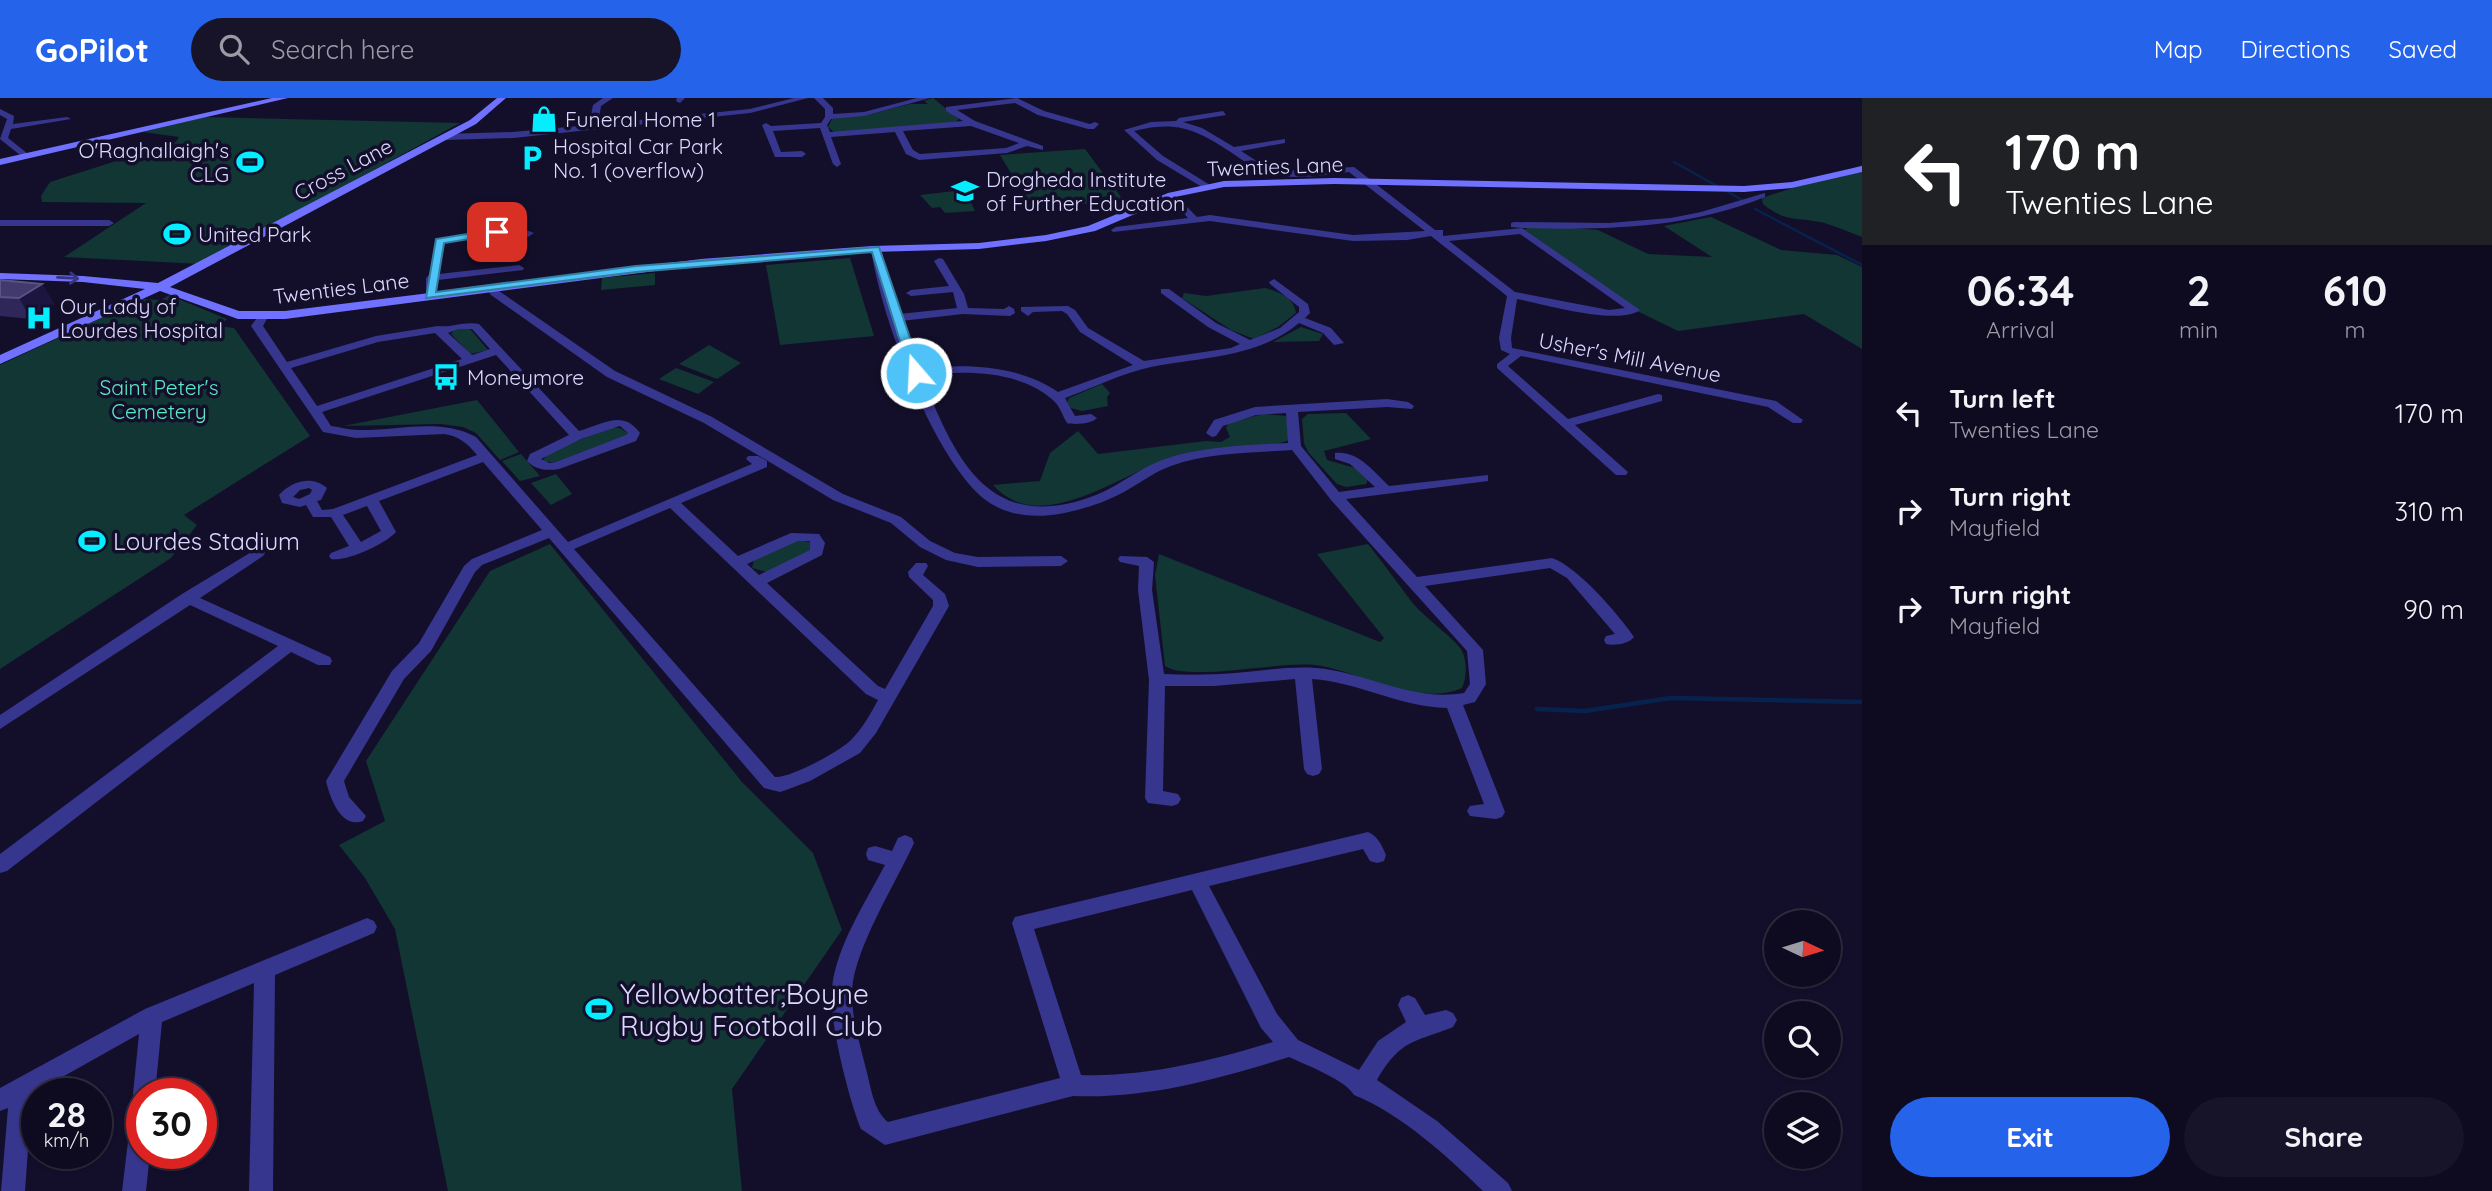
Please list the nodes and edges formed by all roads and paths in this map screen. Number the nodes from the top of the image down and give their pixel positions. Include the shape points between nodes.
1 (284, 98) edge
2 (502, 98) edge
3 (607, 98) edge
4 (804, 98) edge
5 (818, 98) edge
6 (1015, 99) edge
7 (926, 102) edge
8 (0, 111) edge
9 (1223, 113) dead end
10 (67, 120) dead end
11 (1174, 121) junction
12 (972, 123) junction
13 (1094, 124) dead end
14 (826, 126) junction
15 (593, 127) junction
16 (898, 129) junction
17 (5, 132) edge
18 (445, 137) junction
19 (1282, 141) dead end
20 (1024, 144) junction
21 (1040, 148) dead end
22 (1234, 150) junction
23 (802, 154) dead end
24 (25, 156) junction
25 (0, 162) edge
26 (837, 164) dead end
27 (1862, 169) edge
28 (1368, 182) junction
29 (1208, 187) junction
30 (1172, 195) junction
31 (1762, 195) dead end
32 (1194, 219) junction
33 (0, 223) edge
34 (109, 223) dead end
35 (1116, 230) dead end
36 (509, 233) dead end
37 (1439, 236) junction
38 (876, 249) junction
39 (520, 256) dead end
40 (929, 271) dead end
41 (0, 276) edge
42 (431, 278) junction
43 (1274, 282) dead end
44 (160, 287) junction
45 (491, 287) junction
46 (956, 289) junction
47 (1164, 291) dead end
48 (911, 293) dead end
49 (1512, 295) junction
50 (430, 296) junction
51 (1009, 309) dead end
52 (963, 311) junction
53 (1028, 313) dead end
54 (263, 317) junction
55 (897, 317) junction
56 (1299, 320) junction
57 (442, 331) junction
58 (1338, 343) dead end
59 (1250, 345) junction
60 (497, 351) junction
61 (1517, 354) junction
62 (0, 360) edge
63 (470, 360) junction
64 (1142, 365) junction
65 (284, 367) junction
66 (916, 373) junction
67 (1625, 391) dead end
68 (1057, 397) junction
69 (1658, 398) dead end
70 (1642, 402) junction
71 (1408, 406) dead end
72 (1292, 410) junction
73 (313, 411) junction
74 (1091, 418) dead end
75 (1797, 419) dead end
76 (1567, 423) junction
77 (1212, 433) dead end
78 (577, 436) junction
79 (1295, 446) junction
80 (1340, 456) dead end
81 (485, 457) junction
82 (753, 459) dead end
83 (1621, 472) dead end
84 (1483, 478) dead end
85 (1384, 489) junction
86 (1336, 497) junction
87 (310, 500) dead end
88 (371, 500) junction
89 (673, 503) junction
90 (335, 513) junction
91 (551, 532) junction
92 (358, 548) junction
93 (565, 548) junction
94 (258, 552) dead end
95 (336, 556) dead end
96 (1125, 559) dead end
97 (1061, 561) dead end
98 (736, 563) junction
99 (921, 566) dead end
100 (757, 582) junction
101 (1413, 583) junction
102 (187, 598) junction
103 (1612, 640) dead end
104 (290, 645) junction
105 (324, 661) dead end
106 (1303, 674) junction
107 (1157, 680) junction
108 (886, 697) junction
109 (1454, 703) junction
110 (0, 723) edge
111 (1313, 769) dead end
112 (1172, 799) dead end
113 (1476, 811) dead end
114 (357, 816) dead end
115 (875, 854) dead end
116 (1377, 855) dead end
117 (0, 865) edge
118 (1198, 883) junction
119 (368, 927) dead end
120 (265, 968) junction
121 (1408, 1005) dead end
122 (152, 1016) junction
123 (1446, 1020) dead end
124 (1419, 1025) junction
125 (1290, 1047) junction
126 (41, 1078) edge
127 (146, 1078) edge
128 (1073, 1085) junction
129 (1362, 1087) junction
130 (21, 1089) joint
131 (0, 1100) edge
132 (136, 1169) edge
133 (13, 1191) edge
134 (134, 1191) edge
135 (261, 1191) edge
136 (1500, 1191) edge

1 - 24 street
2 - 18 street, Cross Lane
3 - 15 street via 597,105
4 - 15 street via 750,111
5 - 14 street via 829,108
6 - 12 street via 946,106
6 - 13 street via 1066,122
7 - 14 street via 915,101
8 - 17 street via 10,114
9 - 11 street
10 - 17 street
11 - 22 street via 1196,127
11 - 29 street via 1128,130 1160,158
12 - 16 street
12 - 20 street
14 - 16 street
14 - 23 street via 767,127 778,155
14 - 26 street
15 - 18 street
16 - 20 street via 909,152 919,157 1007,150
17 - 24 street via 4,139
18 - 44 street, Cross Lane
19 - 22 street
20 - 21 street
22 - 28 street via 1260,167 1283,173 1351,169
24 - 25 street
27 - 28 street, Twenties Lane via 1792,185 1744,189
28 - 29 street, Twenties Lane via 1284,181
28 - 37 street
29 - 30 street, Twenties Lane
30 - 32 street
30 - 38 street, Twenties Lane via 1073,233 979,246
31 - 37 street via 1676,222 1597,228 1478,226
32 - 35 street
32 - 37 street via 1226,219 1353,238
33 - 34 street
36 - 42 street via 440,241
37 - 49 street
37 - 49 street via 1522,231 1635,310 1609,313
38 - 45 street, Twenties Lane via 701,262
38 - 55 street
39 - 42 street via 519,272
40 - 46 street via 941,265
41 -> 44 street, Twenties Lane
42 - 50 street
43 - 56 street via 1304,306
44 - 54 street, Twenties Lane via 221,311
44 - 62 street, Cross Lane
45 - 50 street, Twenties Lane
45 - 97 street via 611,373 708,419 838,497 896,520 925,544 951,557 978,562
46 - 48 street
46 - 52 street
47 - 59 street
49 - 61 street, Usher's Mill Avenue via 1504,347
50 - 54 street, Twenties Lane
51 - 52 street via 1010,313
52 - 55 street
53 - 64 street via 1025,309 1064,308 1084,330
54 - 65 street via 257,326
55 - 66 street
56 - 58 street via 1328,330
56 - 59 street
57 - 60 street via 475,327
57 - 63 street
57 - 65 street via 376,339
59 - 64 street via 1207,357
60 - 63 street
60 - 78 street
61 - 75 street, Usher's Mill Avenue via 1772,404
61 - 76 street via 1501,366
63 - 73 street
64 - 68 street
65 - 73 street
66 - 68 street via 978,370 1027,382
66 - 79 street via 938,432 956,459 1007,507 1049,510 1080,504 1167,463
67 - 70 street
68 - 74 street via 1071,420
69 - 70 street
70 - 76 street
71 - 72 street via 1387,403
72 - 77 street via 1232,416 1218,423
72 - 79 street
73 - 81 street via 327,429 341,433 457,432
76 - 83 street
78 - 78 street via 621,422 634,433 614,446 559,465 548,467 534,461
79 - 86 street
80 - 85 street via 1354,461
81 - 88 street
81 - 91 street
82 - 89 street via 762,464
84 - 85 street
85 - 86 street
86 - 101 street
87 - 90 street via 318,514
88 - 90 street
88 - 92 street via 389,532
89 - 93 street
89 - 98 street
90 - 92 street
91 - 93 street
91 - 114 street via 470,569 425,647 398,675 335,781 339,799
92 - 95 street
93 - 108 street via 770,783 780,785 804,776 854,748
94 - 102 street
96 - 107 street via 1147,562 1145,590
98 - 100 street
98 - 100 street via 796,536 814,537 817,552
99 - 108 street via 916,577 940,598 941,606
100 - 108 street via 872,690
101 - 103 street via 1552,563 1572,575 1626,637
101 - 109 street via 1475,650 1478,684 1469,698
102 - 104 street
102 - 110 street
104 - 105 street
104 - 117 street
106 - 107 street via 1219,681
106 - 109 street via 1350,680 1420,701
106 - 111 street
107 - 112 street via 1154,798
109 - 113 street via 1496,812
115 - 128 street via 901,852 842,987 869,1121 885,1134
116 - 118 street via 1368,840
118 - 125 street via 1269,1021
118 - 128 street via 1022,923
119 - 120 street
120 - 122 street
120 - 135 street
121 - 124 street
122 - 126 street
122 - 127 street
123 - 124 street
124 - 129 street via 1393,1038
125 - 128 street via 1143,1085
125 - 129 street
129 - 136 street via 1460,1153
130 - 131 street
130 - 133 street
132 - 134 street

